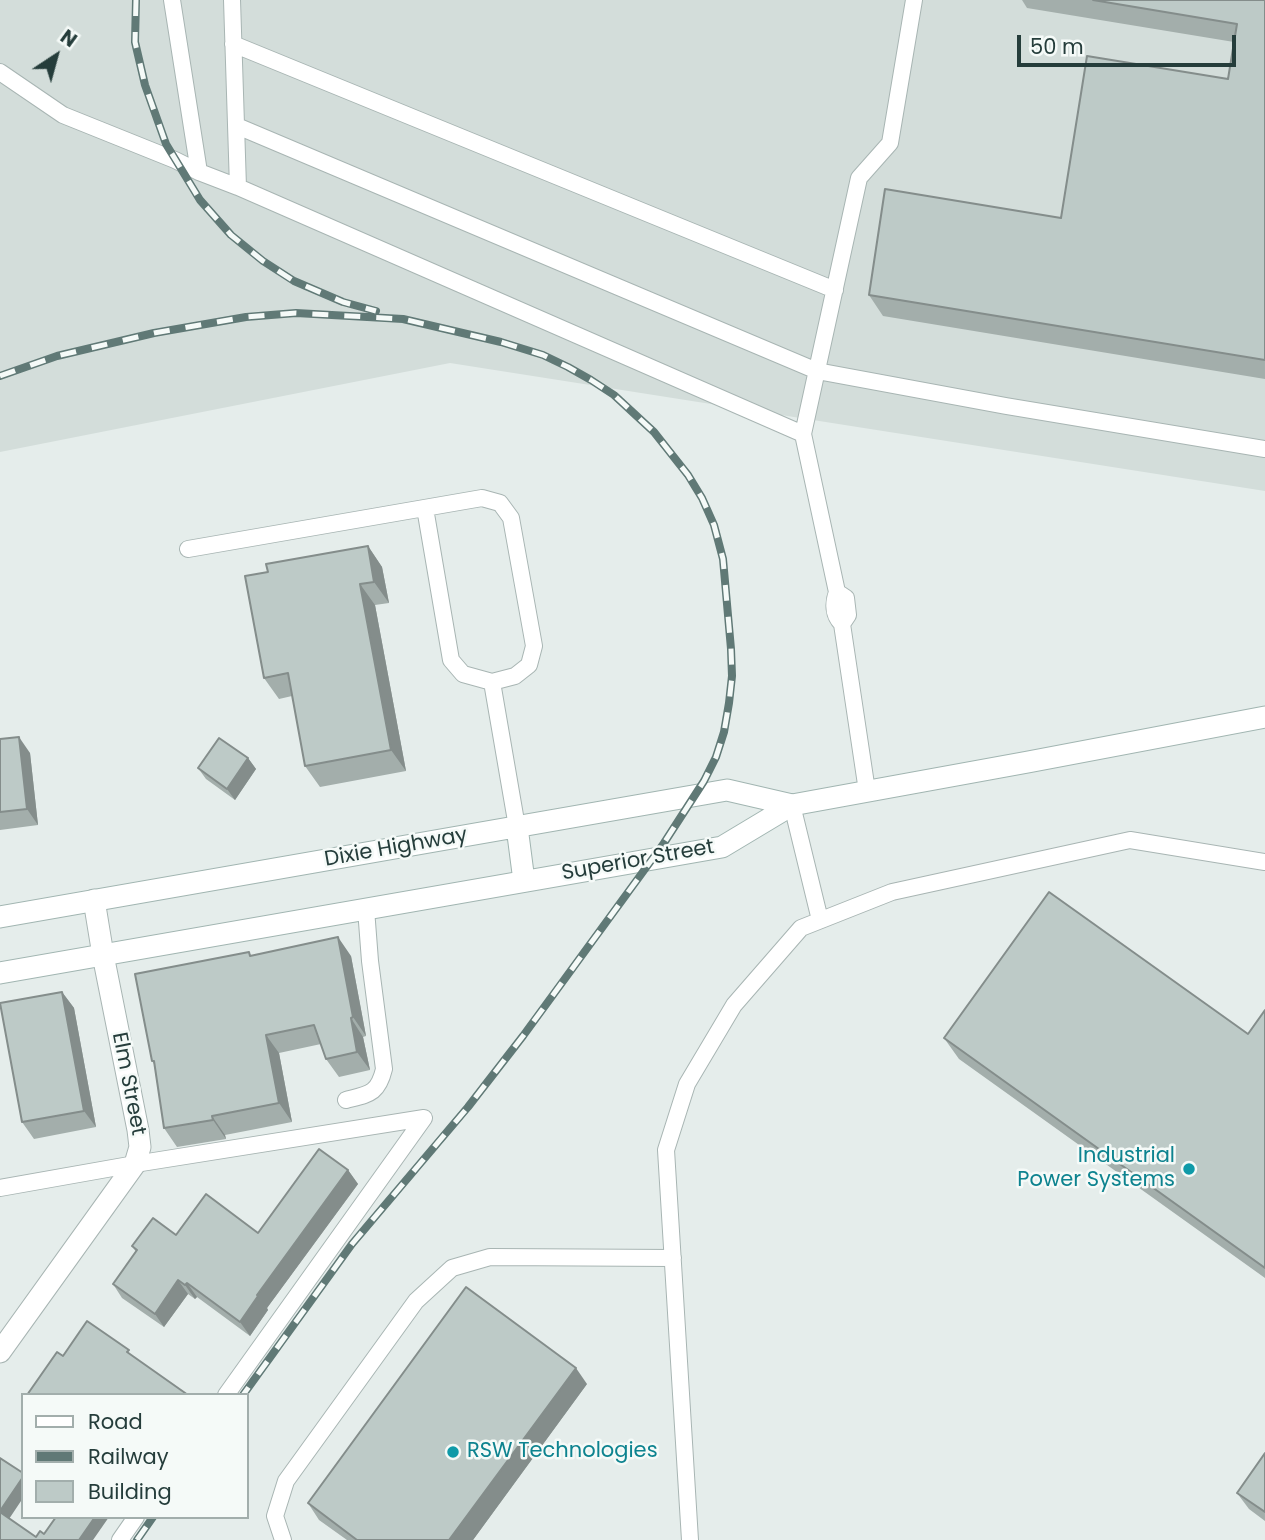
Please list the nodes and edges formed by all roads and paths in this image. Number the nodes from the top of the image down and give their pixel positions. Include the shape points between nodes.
1 (172, 0) edge
2 (232, 0) edge
3 (914, 0) edge
4 (233, 44) junction
5 (0, 72) edge
6 (237, 126) junction
7 (199, 172) junction
8 (238, 187) junction
9 (835, 290) junction
10 (817, 371) junction
11 (803, 433) junction
12 (1265, 449) edge
13 (425, 508) junction
14 (188, 549) dead end
15 (492, 682) junction
16 (1265, 717) edge
17 (867, 791) junction
18 (792, 805) junction
19 (517, 827) junction
20 (1265, 862) edge
21 (524, 881) junction
22 (94, 900) junction
23 (366, 909) junction
24 (0, 917) edge
25 (820, 920) junction
26 (103, 955) junction
27 (0, 973) edge
28 (346, 1101) dead end
29 (135, 1164) junction
30 (0, 1188) edge
31 (673, 1258) junction
32 (0, 1352) edge
33 (227, 1393) edge
34 (135, 1519) edge
35 (120, 1540) edge
36 (283, 1540) edge
37 (690, 1540) edge

1 - 7 lane
2 - 4 lane
3 - 9 lane via 890,143 859,178
4 - 6 lane
4 - 9 lane
5 - 7 lane via 63,115
6 - 8 lane
6 - 10 lane
7 - 8 lane
8 - 11 lane
9 - 10 lane
10 - 11 lane
10 - 12 lane
11 - 17 lane via 837,592 846,598 848,615 842,624
13 - 14 lane
13 - 15 lane via 451,660 463,674
13 - 15 lane via 482,498 500,503 511,517 534,646 529,665 515,676
15 - 19 lane
16 - 17 main road, Superior Street
17 - 18 main road, Superior Street
18 - 19 main road, Dixie Highway via 727,790
18 - 21 main road, Superior Street via 722,847
18 - 25 lane
19 - 21 main road
19 - 22 main road, Dixie Highway
20 - 25 lane via 1130,841 892,892
21 - 23 main road, Superior Street
22 - 24 main road, Dixie Highway
22 - 26 main road, Elm Street
23 - 26 main road, Superior Street
23 - 28 lane via 384,1069 380,1085 367,1095
25 - 31 lane via 801,928 734,1005 687,1084 666,1150
26 - 27 main road, Superior Street
26 - 29 main road, Elm Street via 138,1130
29 - 30 lane
29 - 32 main road, Elm Street
29 - 33 lane via 424,1118
31 - 36 lane via 490,1257 452,1268 416,1301 286,1480 275,1516
31 - 37 lane
34 - 35 lane

